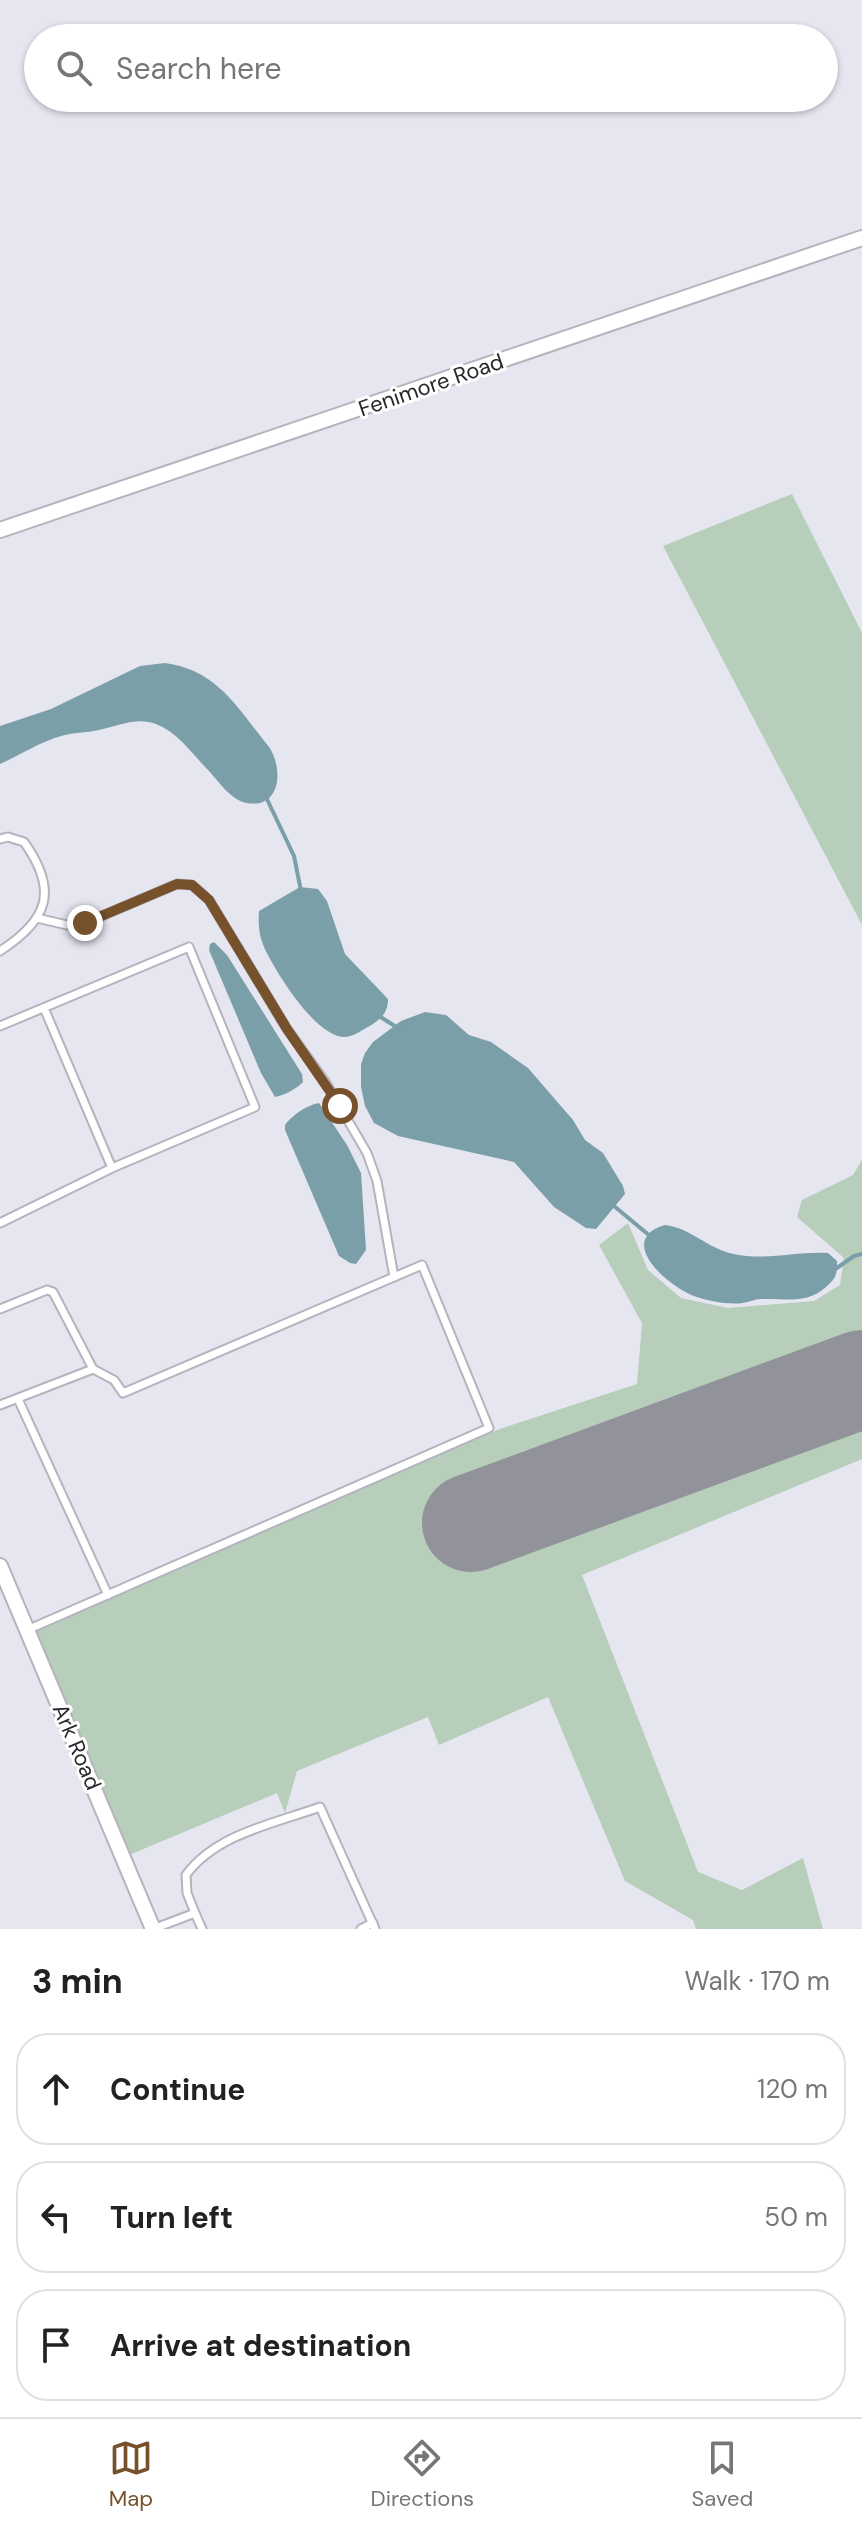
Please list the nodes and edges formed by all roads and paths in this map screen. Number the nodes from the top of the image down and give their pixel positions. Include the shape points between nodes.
1 (862, 238) edge
2 (0, 530) edge
3 (0, 839) edge
4 (37, 918) junction
5 (0, 951) edge
6 (44, 1008) junction
7 (0, 1026) edge
8 (112, 1168) junction
9 (0, 1223) edge
10 (394, 1277) junction
11 (0, 1309) edge
12 (93, 1369) junction
13 (18, 1399) junction
14 (0, 1405) edge
15 (0, 1566) edge
16 (108, 1595) junction
17 (27, 1630) junction
18 (195, 1913) junction
19 (374, 1926) edge
20 (153, 1929) edge
21 (202, 1929) edge
22 (361, 1929) edge

1 - 2 street, Fenimore Road
3 - 4 lane via 24,842 31,852 45,890 44,909
4 - 5 lane
4 - 10 lane via 85,923 177,884 192,885 209,900 367,1153
6 - 7 lane
6 - 8 lane
6 - 8 lane via 189,947 255,1107
8 - 9 lane
10 - 12 lane via 123,1393 114,1380
10 - 16 lane via 422,1265 489,1428
11 - 12 lane via 53,1292
12 - 13 lane
13 - 14 lane
13 - 16 lane
15 - 17 street, Ark Road
16 - 17 lane
17 - 20 street, Ark Road
18 - 19 lane via 186,1875 198,1858 215,1846 320,1807
18 - 20 lane
18 - 21 lane
19 - 22 lane

